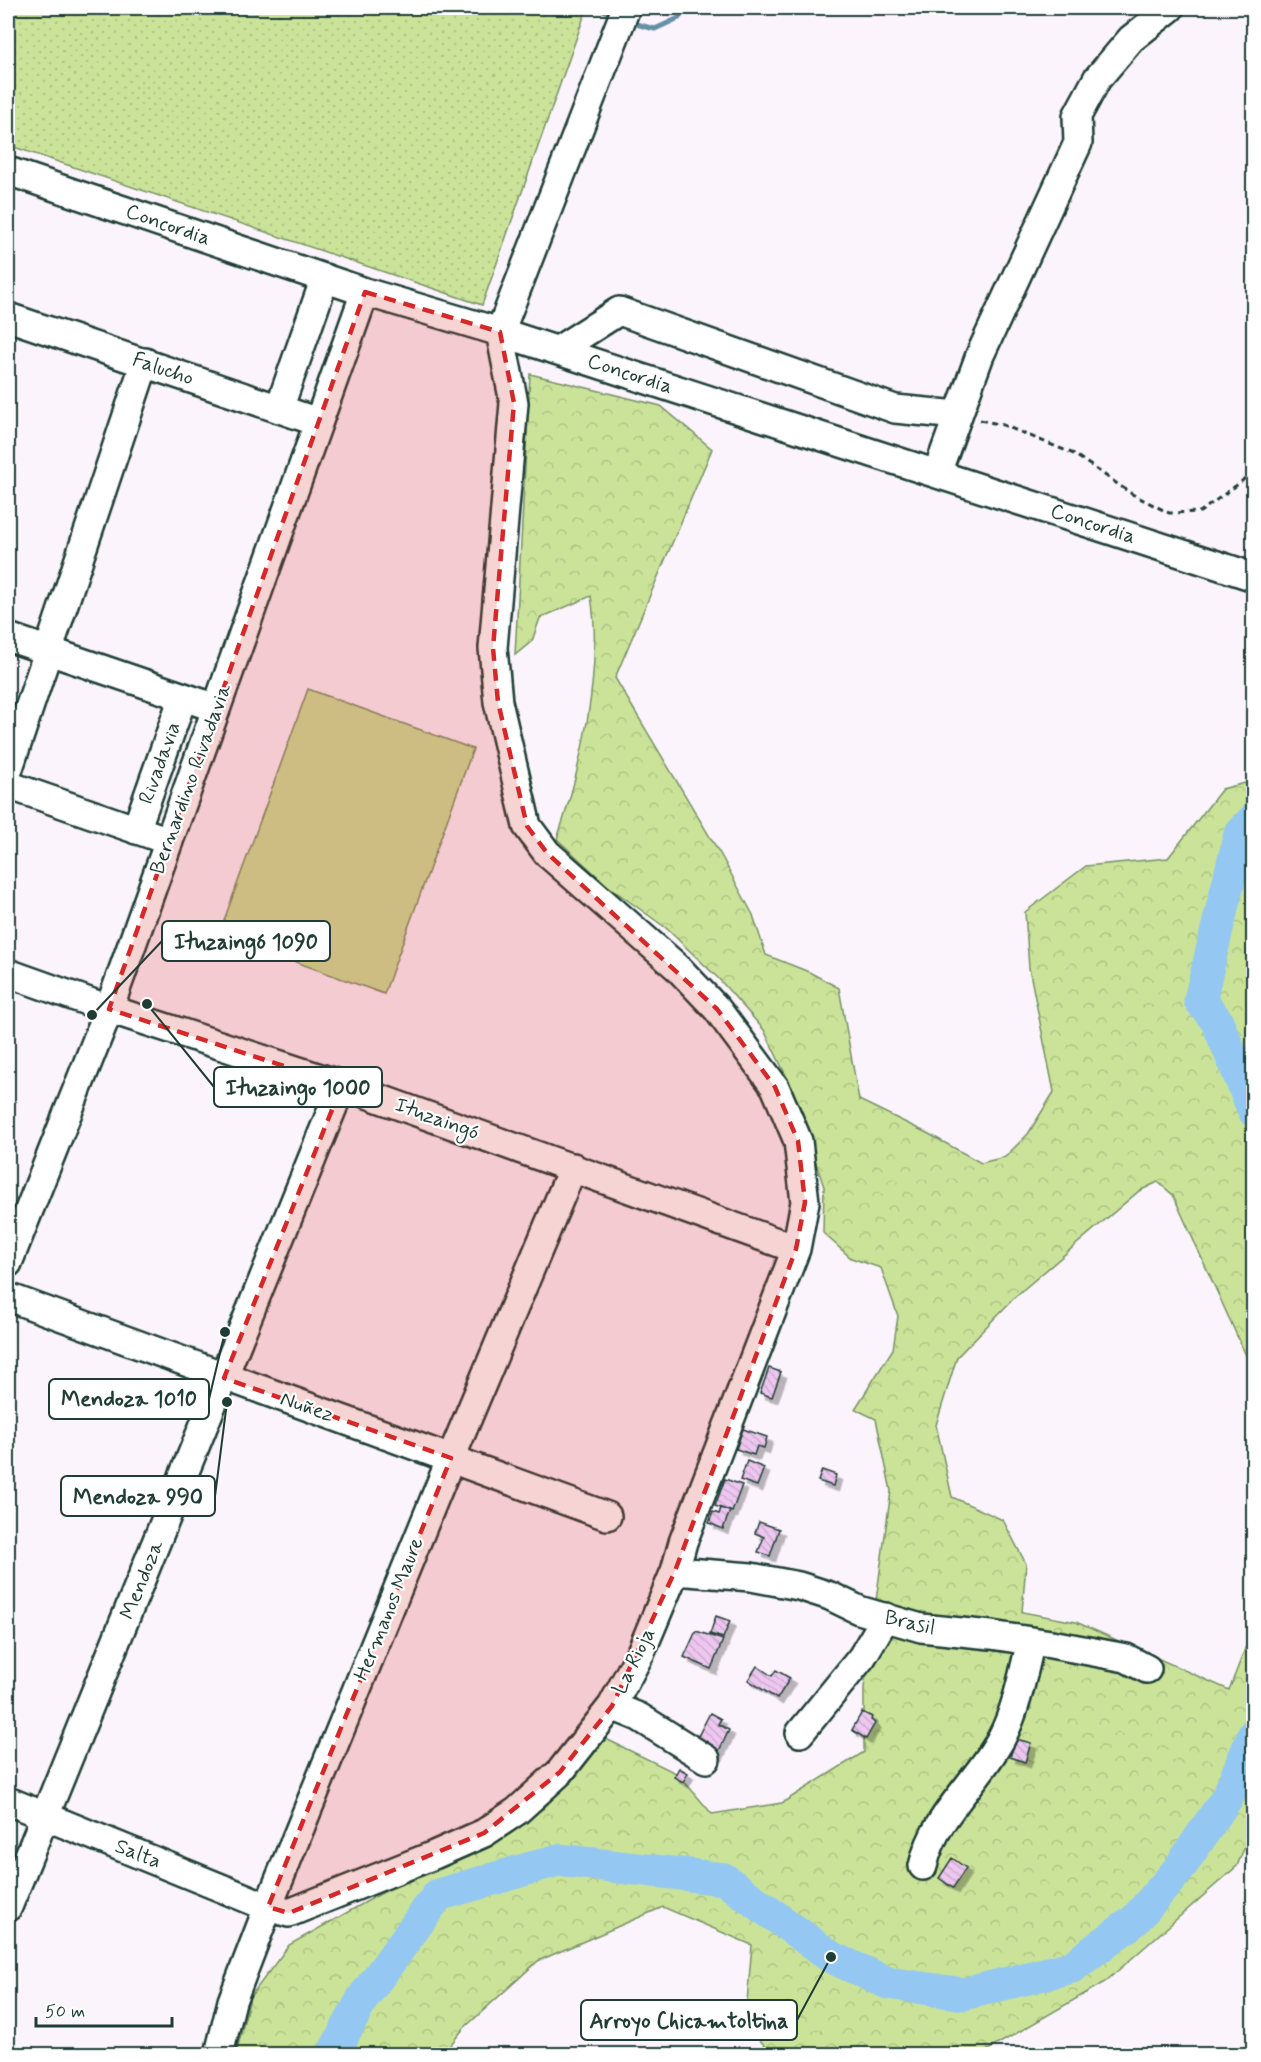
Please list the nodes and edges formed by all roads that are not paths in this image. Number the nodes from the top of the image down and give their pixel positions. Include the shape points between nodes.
1 (626, 8) edge
2 (1170, 8) edge
3 (8, 171) edge
4 (325, 278) junction
5 (365, 292) junction
6 (8, 317) edge
7 (500, 332) junction
8 (558, 350) junction
9 (145, 362) junction
10 (279, 409) junction
11 (958, 415) junction
12 (318, 422) junction
13 (937, 473) junction
14 (1254, 577) edge
15 (8, 637) edge
16 (48, 651) junction
17 (183, 697) junction
18 (216, 708) junction
19 (8, 771) edge
20 (8, 785) edge
21 (136, 830) junction
22 (169, 841) junction
23 (8, 973) edge
24 (109, 1009) junction
25 (342, 1085) junction
26 (573, 1167) junction
27 (796, 1249) junction
28 (8, 1263) edge
29 (8, 1297) edge
30 (224, 1378) junction
31 (450, 1458) junction
32 (607, 1516) dead end
33 (675, 1571) junction
34 (886, 1617) junction
35 (1031, 1641) junction
36 (1147, 1669) dead end
37 (612, 1706) junction
38 (800, 1733) dead end
39 (706, 1760) dead end
40 (8, 1802) edge
41 (45, 1816) junction
42 (923, 1866) dead end
43 (8, 1907) edge
44 (279, 1910) junction
45 (219, 2055) edge

1 - 7 street
2 - 11 street via 1131,39 1097,79 1077,116 1078,143 980,355
3 - 4 street, Concordia
4 - 5 street, Concordia
4 - 10 street
5 - 7 street, Concordia
5 - 12 street, Bernardino Rivadavia
6 - 9 street, Falucho
7 - 8 street, Concordia
7 - 27 street, La Rioja via 514,403 493,648 498,702 527,826 547,853 677,967 717,1009 775,1087 798,1141 805,1202
8 - 11 street via 619,311 895,409
8 - 13 street, Concordia
9 - 10 street, Falucho
9 - 16 street
10 - 12 street, Falucho
11 - 13 street
12 - 18 street, Bernardino Rivadavia
13 - 14 street, Concordia
15 - 16 street
16 - 17 street
16 - 19 street
17 - 18 street
17 - 21 street, Rivadavia
18 - 22 street, Bernardino Rivadavia
20 - 21 street
21 - 22 street
22 - 24 street, Bernardino Rivadavia
23 - 24 street, Ituzaingó
24 - 25 street, Ituzaingó
24 - 28 street, Bernardino Rivadavia
25 - 26 street, Ituzaingó
25 - 30 street, Mendoza
26 - 27 street, Ituzaingó
26 - 31 street, Hermanos Maure
27 - 33 street, La Rioja
29 - 30 street, Nuñez
30 - 31 street, Nuñez
30 - 41 street, Mendoza
31 - 32 street, Nuñez
31 - 44 street, Hermanos Maure
33 - 34 street, Brasil via 751,1577 799,1586
33 - 37 street, La Rioja via 641,1652
34 - 35 street, Brasil via 921,1628
34 - 38 street via 862,1657
35 - 36 street, Brasil via 1125,1658
35 - 42 street via 1013,1713 1001,1739 946,1813 927,1846
37 - 39 street via 639,1718
37 - 44 street, La Rioja via 560,1772 517,1811 484,1833 434,1855
40 - 41 street, Salta
41 - 43 street, Mendoza
41 - 44 street, Salta
44 - 45 street, Hermanos Maure via 254,1944 232,2001

